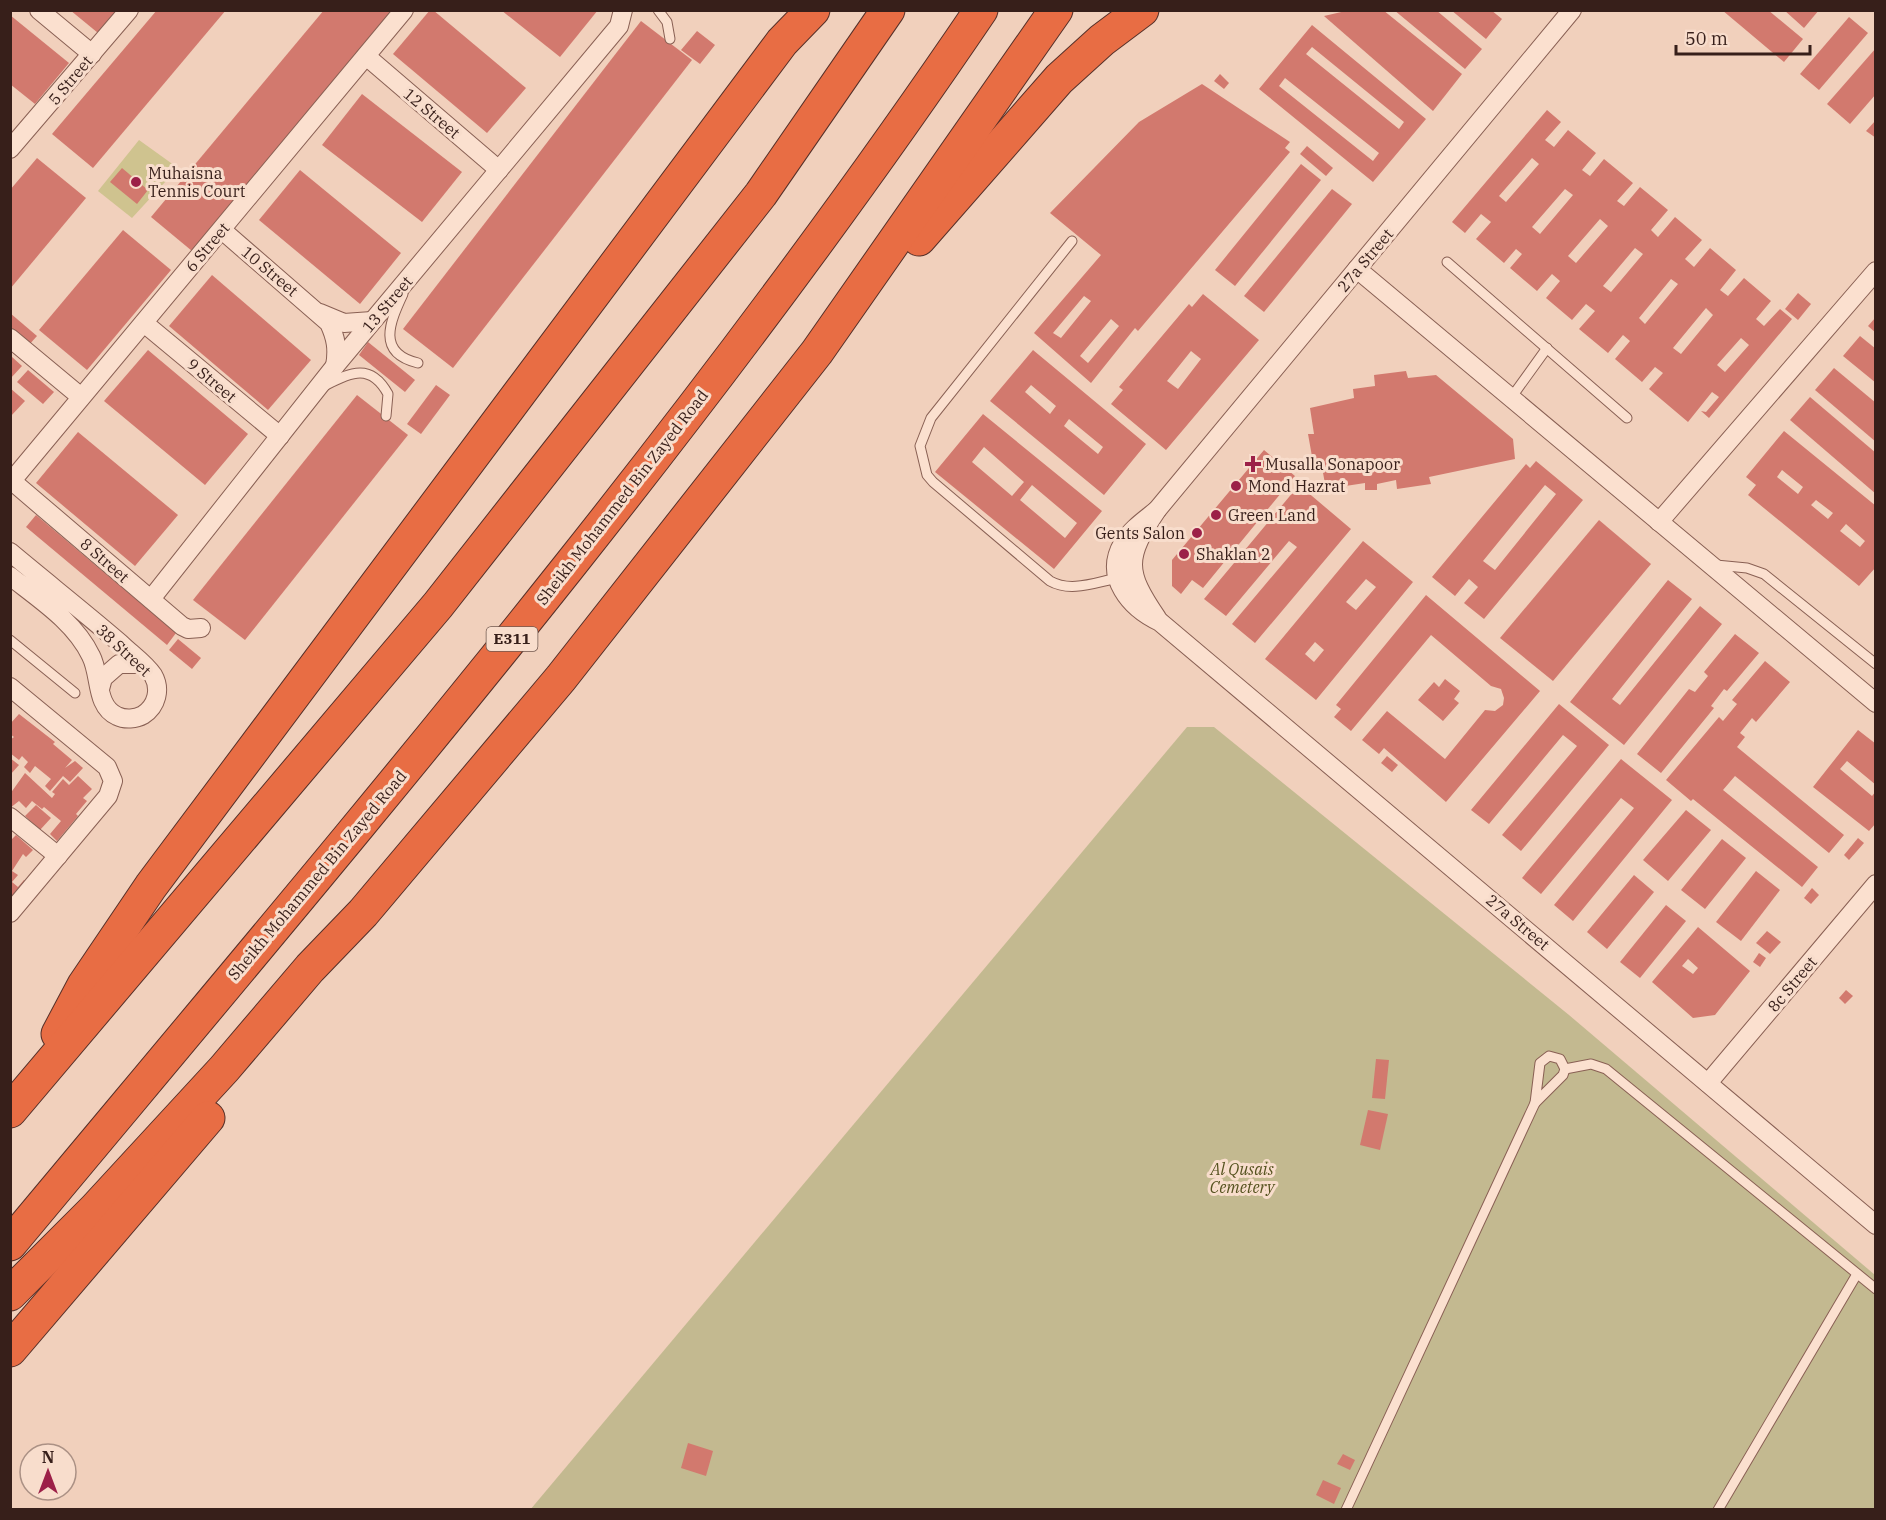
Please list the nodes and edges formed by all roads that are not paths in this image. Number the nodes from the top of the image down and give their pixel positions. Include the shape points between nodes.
1 (39, 10) edge
2 (129, 10) edge
3 (404, 10) edge
4 (623, 10) edge
5 (658, 10) edge
6 (799, 10) edge
7 (813, 10) edge
8 (888, 10) edge
9 (981, 10) edge
10 (1056, 10) edge
11 (1142, 10) edge
12 (1569, 12) edge
13 (669, 39) dead end
14 (782, 42) junction
15 (92, 54) junction
16 (366, 56) junction
17 (10, 149) edge
18 (499, 170) junction
19 (222, 230) junction
20 (1072, 241) dead end
21 (1447, 262) dead end
22 (416, 268) junction
23 (1357, 269) junction
24 (1875, 271) edge
25 (319, 312) junction
26 (372, 321) junction
27 (144, 323) junction
28 (10, 339) edge
29 (1547, 348) junction
30 (818, 352) junction
31 (418, 363) dead end
32 (335, 366) junction
33 (315, 391) junction
34 (81, 397) junction
35 (1511, 398) junction
36 (386, 416) dead end
37 (1627, 418) dead end
38 (279, 436) junction
39 (11, 482) edge
40 (1157, 510) junction
41 (1659, 522) junction
42 (10, 552) edge
43 (1710, 565) junction
44 (10, 576) edge
45 (1118, 578) junction
46 (151, 599) junction
47 (1160, 622) junction
48 (201, 628) dead end
49 (10, 640) edge
50 (141, 664) junction
51 (1875, 664) edge
52 (10, 687) edge
53 (100, 689) junction
54 (75, 693) dead end
55 (1875, 703) edge
56 (10, 818) edge
57 (58, 856) junction
58 (1875, 884) edge
59 (363, 913) junction
60 (10, 914) edge
61 (1565, 1069) junction
62 (1708, 1083) junction
63 (21, 1099) edge
64 (1535, 1103) junction
65 (1875, 1225) edge
66 (10, 1244) edge
67 (1857, 1274) junction
68 (1875, 1289) edge
69 (10, 1294) edge
70 (14, 1350) edge
71 (1346, 1509) edge
72 (1718, 1509) edge

1 - 15 street
2 - 15 street, 5 Street
3 - 16 street, 6 Street
4 - 18 street, 13 Street via 619,26
5 - 13 lane via 667,22
6 - 14 highway
7 - 14 highway
8 - 63 highway via 761,194 438,605
9 - 66 highway, Sheikh Mohammed Bin Zayed Road / E311 via 800,266 481,679
10 - 30 highway
11 - 30 highway via 1059,79
12 - 23 street, 27a Street
14 - 63 highway via 116,934
15 - 17 street, 5 Street
16 - 18 street, 12 Street
16 - 19 street, 6 Street
18 - 22 street, 13 Street
19 - 25 street, 10 Street
19 - 27 street, 6 Street
20 - 45 lane via 931,418 922,436 921,456 933,482 1050,581 1075,587
21 - 29 lane
22 - 26 street, 13 Street
22 - 31 lane via 394,313 389,334 398,354
23 - 35 street
23 - 40 street, 27a Street
24 - 41 street
25 - 26 street, 10 Street via 344,323
25 - 32 street, 10 Street via 335,336
26 - 32 street, 13 Street
27 - 34 street, 6 Street
27 - 38 street, 9 Street
28 - 34 street
29 - 35 lane
29 - 37 lane
30 - 59 highway via 568,669
32 - 33 street, 13 Street
33 - 36 lane via 353,373 364,373 383,384 388,394
33 - 38 street, 13 Street
34 - 39 street, 6 Street
35 - 41 street
38 - 46 street, 13 Street
39 - 46 street, 8 Street
40 - 45 street, 27a Street via 1123,543 1117,560
40 - 47 street, 27a Street via 1135,549 1133,571 1138,590
41 - 43 street
42 - 50 street, 38 Street
43 - 51 lane via 1747,568 1764,574
43 - 55 street
44 - 53 street, 38 Street via 78,635 92,656
45 - 47 street, 27a Street via 1131,604
46 - 48 street, 8 Street via 182,626
47 - 62 street, 27a Street
49 - 54 lane
50 - 53 street via 120,664 103,678
50 - 53 street, 38 Street via 152,674 158,690 153,706 141,717 117,716 104,705
52 - 57 street via 111,773 112,789 108,796
56 - 57 street
57 - 60 street
58 - 62 street, 8c Street
59 - 69 highway via 309,968 177,1121
59 - 70 highway via 336,955 237,1083
61 - 64 lane
61 - 64 lane via 1555,1056 1540,1063
61 - 67 lane via 1591,1064 1606,1069
62 - 65 street, 27a Street
64 - 71 lane
67 - 68 lane
67 - 72 lane

